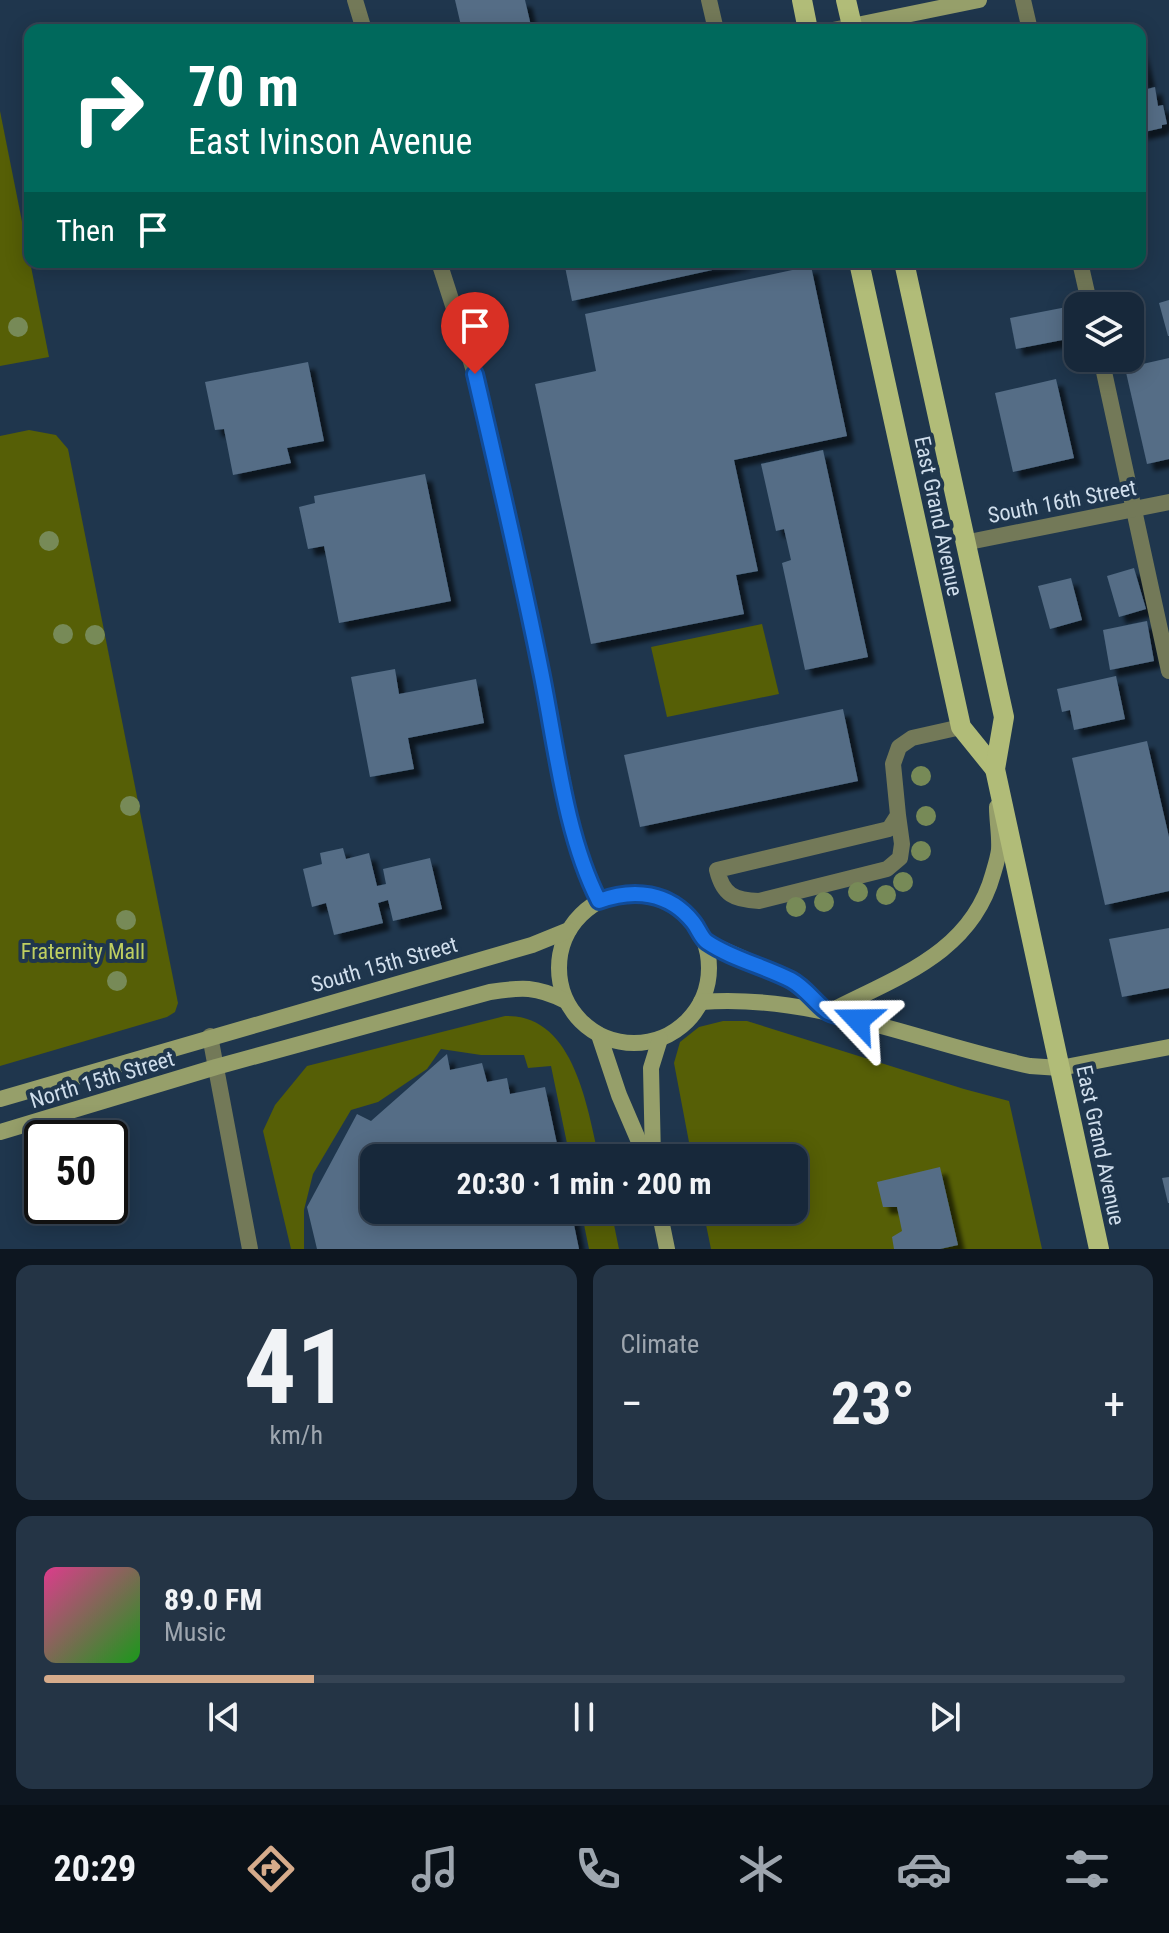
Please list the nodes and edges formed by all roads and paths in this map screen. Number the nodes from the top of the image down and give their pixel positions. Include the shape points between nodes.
1 (355, 0) edge
2 (709, 0) edge
3 (802, 0) edge
4 (846, 0) edge
5 (979, 0) edge
6 (1023, 0) edge
7 (362, 24) edge
8 (715, 24) edge
9 (807, 24) edge
10 (846, 24) edge
11 (869, 24) edge
12 (1029, 24) edge
13 (441, 268) edge
14 (860, 268) edge
15 (905, 268) edge
16 (1081, 268) edge
17 (1087, 292) edge
18 (1104, 372) edge
19 (1169, 502) edge
20 (1134, 509) junction
21 (964, 543) junction
22 (1169, 671) edge
23 (961, 727) junction
24 (995, 769) junction
25 (898, 815) junction
26 (599, 901) junction
27 (569, 930) junction
28 (704, 941) junction
29 (566, 1001) junction
30 (701, 1002) junction
31 (829, 1012) junction
32 (599, 1035) junction
33 (210, 1036) junction
34 (660, 1039) junction
35 (1169, 1047) edge
36 (216, 1067) junction
37 (1060, 1068) junction
38 (0, 1099) edge
39 (0, 1132) edge
40 (640, 1144) edge
41 (653, 1144) edge
42 (662, 1224) edge
43 (250, 1249) edge
44 (667, 1249) edge
45 (1099, 1249) edge

1 - 7 street
2 - 8 street
3 - 9 main road
4 - 10 main road
5 - 11 main road
6 - 12 street
13 - 26 street via 475,374 573,832
14 - 23 main road, East Grand Avenue
15 - 21 main road, East Grand Avenue
16 - 17 street
18 - 20 street
19 - 20 street, South 16th Street
20 - 21 street, South 16th Street
20 - 22 street
21 - 24 main road, East Grand Avenue via 1004,717
23 - 24 main road, East Grand Avenue
23 - 25 street via 912,738 899,747 893,764
24 - 31 main road via 999,853 980,910 925,963
24 - 37 main road, East Grand Avenue
25 - 25 street via 889,829 717,870 720,883 727,895 759,901 887,869 900,858
26 - 27 main road, South 15th Street
26 - 28 main road via 634,893 660,898 683,911
27 - 29 main road via 560,966
27 - 33 main road, South 15th Street
28 - 30 main road via 709,977
28 - 31 main road via 794,981
29 - 32 main road
29 - 36 main road via 526,987 490,992
30 - 31 main road
30 - 34 main road via 684,1024
31 - 37 main road via 1014,1063
32 - 34 main road via 633,1044
32 - 40 main road
33 - 36 street
33 - 38 main road, North 15th Street
34 - 41 main road via 651,1068
35 - 37 main road
36 - 39 main road, North 15th Street
36 - 43 street
37 - 45 main road, East Grand Avenue
42 - 44 main road

